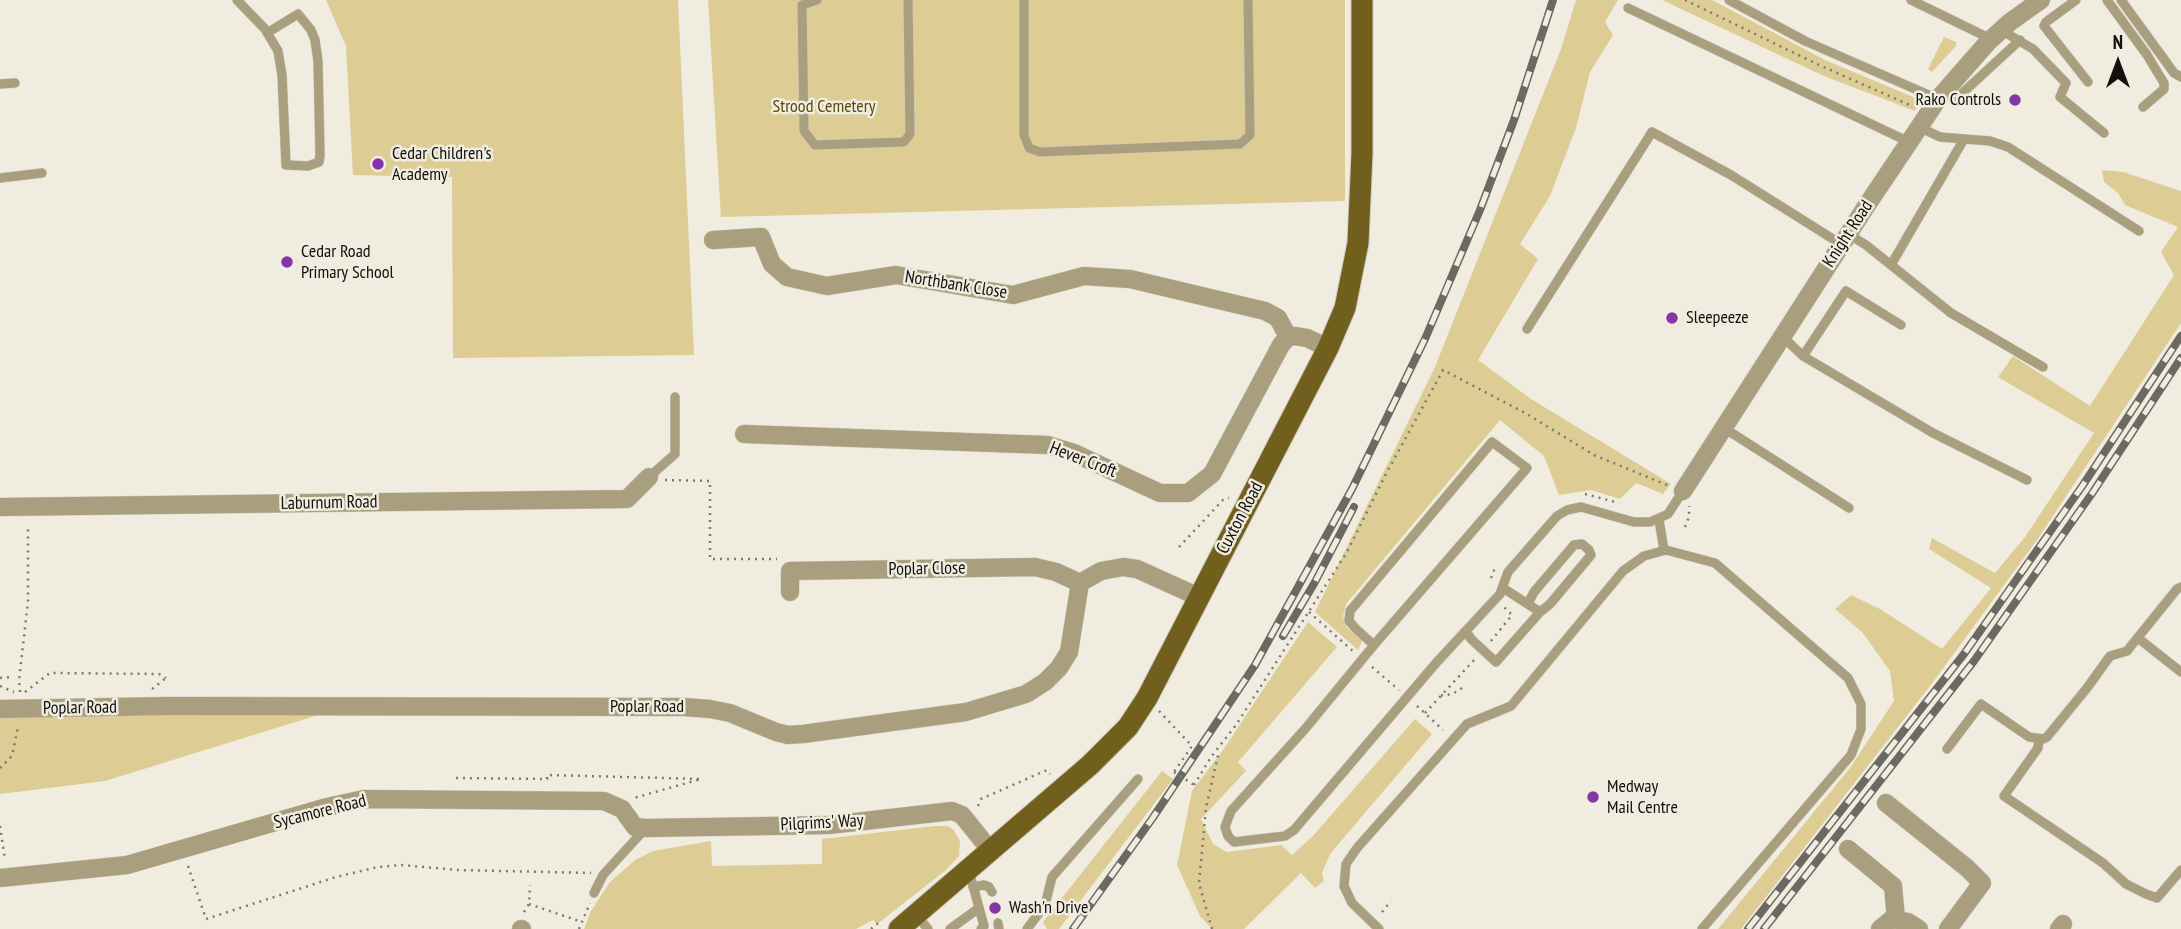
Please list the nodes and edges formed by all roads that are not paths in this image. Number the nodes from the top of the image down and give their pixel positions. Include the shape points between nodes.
1 (237, 0) edge
2 (817, 0) edge
3 (908, 0) edge
4 (1024, 0) edge
5 (1248, 0) edge
6 (1362, 0) edge
7 (1729, 0) edge
8 (1911, 0) edge
9 (2041, 0) edge
10 (2076, 0) edge
11 (2107, 0) edge
12 (2121, 0) edge
13 (2065, 3) edge
14 (1628, 8) dead end
15 (267, 33) junction
16 (1996, 35) junction
17 (2020, 40) junction
18 (2181, 78) edge
19 (2088, 82) dead end
20 (15, 83) dead end
21 (0, 84) edge
22 (2144, 107) dead end
23 (1932, 108) junction
24 (2104, 133) dead end
25 (1964, 139) junction
26 (1909, 142) junction
27 (42, 173) dead end
28 (0, 178) edge
29 (2139, 230) dead end
30 (1845, 239) junction
31 (713, 240) dead end
32 (1891, 265) junction
33 (1901, 325) dead end
34 (1527, 329) dead end
35 (1782, 336) junction
36 (1288, 337) junction
37 (1328, 348) junction
38 (1803, 356) junction
39 (2043, 367) dead end
40 (675, 397) dead end
41 (1724, 428) junction
42 (744, 434) dead end
43 (649, 477) joint
44 (2027, 480) dead end
45 (1683, 491) joint
46 (0, 508) edge
47 (1849, 508) dead end
48 (1659, 520) junction
49 (1664, 550) junction
50 (1080, 583) junction
51 (2181, 587) edge
52 (1503, 588) junction
53 (790, 592) dead end
54 (1199, 597) junction
55 (1528, 603) junction
56 (1540, 612) junction
57 (1466, 631) junction
58 (2138, 638) junction
59 (1374, 645) junction
60 (2181, 672) edge
61 (0, 709) edge
62 (2039, 738) junction
63 (1947, 749) dead end
64 (1138, 779) dead end
65 (1886, 803) dead end
66 (641, 827) junction
67 (1849, 849) dead end
68 (990, 850) junction
69 (2181, 870) edge
70 (3, 877) edge
71 (971, 879) junction
72 (992, 892) dead end
73 (594, 893) road end
74 (979, 908) junction
75 (1896, 919) junction
76 (922, 922) edge
77 (891, 924) edge
78 (983, 928) edge
79 (950, 929) edge
80 (1027, 929) edge
81 (1379, 929) edge
82 (1702, 929) edge
83 (1880, 929) edge
84 (1919, 929) edge
85 (1948, 929) edge

1 - 15 lane
2 - 3 lane via 802,5 804,131 815,145 904,142 910,134
4 - 5 lane via 1024,135 1029,148 1040,152 1240,144 1250,135
6 - 37 main road, Cuxton Road via 1358,243 1345,308
7 - 23 lane
8 - 16 lane
9 - 16 street, Knight Road
10 - 13 lane
11 - 22 lane via 2164,83 2164,89
12 - 18 lane
13 - 19 lane via 2045,22 2045,28
14 - 26 lane
15 - 15 lane via 278,51 282,75 286,165 309,166 318,162 320,155 317,51 311,30 298,14
16 - 17 lane
16 - 23 street, Knight Road
17 - 23 lane via 1957,98
17 - 24 lane via 2066,83 2060,97
20 - 21 lane
23 - 25 lane via 1940,137
23 - 26 street, Knight Road
25 - 29 lane via 2008,146
25 - 32 lane
26 - 30 street, Knight Road
27 - 28 lane
30 - 32 lane
30 - 34 lane via 1652,132
30 - 35 street, Knight Road
31 - 36 street, Northbank Close via 761,237 772,264 787,277 827,286 896,275 1013,295 1084,276 1129,279 1265,311 1278,318
32 - 39 lane via 1951,313
33 - 38 lane via 1846,291
35 - 38 lane
35 - 41 street, Knight Road
36 - 37 street via 1307,338
36 - 42 street, Hever Croft via 1212,474 1188,493 1160,493 1048,445
37 - 54 main road, Cuxton Road
38 - 44 lane via 1933,433
40 - 43 lane via 676,454
41 - 45 street, Knight Road
41 - 47 lane
43 - 46 street, Laburnum Road via 627,499
45 - 48 lane
48 - 49 lane
48 - 52 lane via 1637,522 1588,508 1567,510 1508,572
49 - 81 lane via 1644,556 1620,574 1511,706 1467,724 1357,848 1346,864 1344,886 1352,903
49 - 82 lane via 1715,563 1848,678 1861,705 1861,729 1851,755
50 - 53 street, Poplar Close via 1035,567 790,571
50 - 54 street via 1101,571 1132,568
50 - 61 street, Poplar Road via 1069,652 1045,682 1026,694 966,712 803,734 776,732 730,713 684,707
51 - 58 lane
52 - 55 lane
52 - 57 lane
54 - 68 main road, Cuxton Road via 1128,727
55 - 56 lane
55 - 56 lane via 1574,545 1582,544 1591,555
56 - 57 lane via 1496,662
57 - 59 lane via 1291,833 1241,842 1230,839 1224,826 1231,811
58 - 60 lane
58 - 62 lane via 2125,652 2111,654 2051,733
59 - 59 lane via 1527,468 1492,442 1350,611 1349,621
62 - 63 lane via 2028,737 1981,705
62 - 69 lane via 2038,748 2004,796 2146,894 2157,898
64 - 80 lane via 1052,877 1045,905
65 - 85 street via 1982,883
66 - 68 street, Pilgrims' Way via 829,825 948,810 962,815
66 - 70 street, Sycamore Road via 622,809 604,801 364,799 127,865
66 - 73 lane
67 - 75 street via 1893,886
68 - 71 main road, Cuxton Road
71 - 72 lane
71 - 74 lane
71 - 76 main road, Cuxton Road
74 - 78 lane
74 - 79 lane
75 - 83 street
75 - 84 street
76 - 77 main road, Cuxton Road

